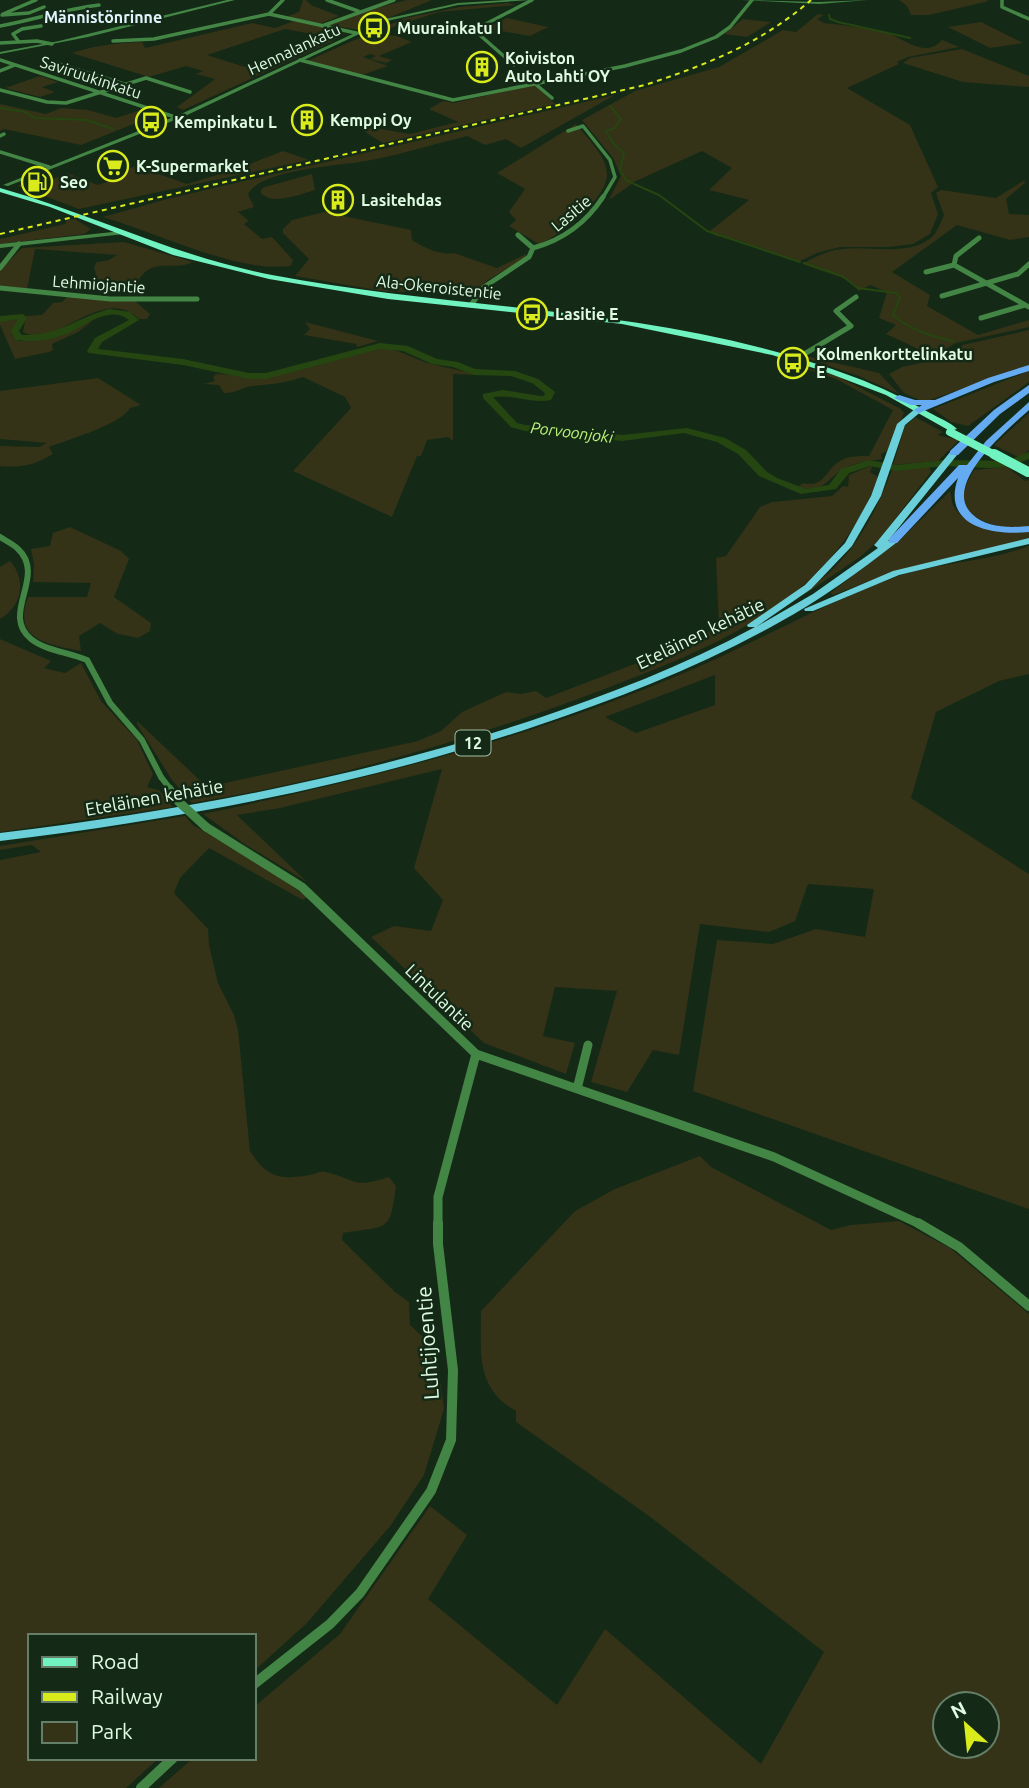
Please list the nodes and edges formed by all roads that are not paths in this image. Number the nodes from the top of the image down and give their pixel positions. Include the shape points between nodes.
1 (36, 0) edge
2 (233, 0) edge
3 (283, 0) edge
4 (327, 0) edge
5 (394, 0) edge
6 (530, 0) edge
7 (743, 0) edge
8 (752, 0) edge
9 (866, 0) edge
10 (1002, 0) edge
11 (99, 5) dead end
12 (44, 6) dead end
13 (358, 10) junction
14 (269, 14) junction
15 (1, 15) edge
16 (1029, 19) edge
17 (0, 26) edge
18 (41, 26) dead end
19 (322, 26) junction
20 (356, 33) junction
21 (113, 41) dead end
22 (19, 42) junction
23 (0, 43) edge
24 (52, 44) junction
25 (0, 53) edge
26 (0, 60) edge
27 (46, 60) dead end
28 (300, 60) junction
29 (16, 65) junction
30 (514, 65) dead end
31 (0, 71) edge
32 (533, 82) junction
33 (124, 84) junction
34 (0, 90) edge
35 (191, 92) dead end
36 (99, 93) junction
37 (552, 98) dead end
38 (173, 117) junction
39 (568, 131) dead end
40 (0, 152) edge
41 (48, 167) junction
42 (2, 185) edge
43 (91, 221) junction
44 (119, 232) junction
45 (518, 235) dead end
46 (96, 236) junction
47 (979, 238) dead end
48 (80, 239) junction
49 (19, 244) junction
50 (0, 246) edge
51 (533, 248) junction
52 (1029, 264) edge
53 (954, 265) junction
54 (0, 268) edge
55 (926, 272) dead end
56 (986, 284) junction
57 (0, 288) edge
58 (942, 296) dead end
59 (856, 297) dead end
60 (197, 299) dead end
61 (471, 305) junction
62 (1028, 306) edge
63 (981, 318) dead end
64 (796, 359) junction
65 (1029, 368) edge
66 (861, 382) junction
67 (1029, 388) edge
68 (899, 398) junction
69 (947, 398) junction
70 (1029, 404) edge
71 (917, 411) junction
72 (892, 452) joint
73 (954, 453) joint
74 (939, 470) joint
75 (1029, 471) edge
76 (963, 472) junction
77 (882, 479) joint
78 (1029, 528) edge
79 (0, 537) edge
80 (893, 541) joint
81 (1029, 541) edge
82 (677, 668) junction
83 (0, 838) edge
84 (587, 1045) dead end
85 (477, 1054) junction
86 (577, 1089) junction
87 (1029, 1306) edge
88 (256, 1682) edge
89 (171, 1760) edge
90 (141, 1788) edge

1 - 15 street
2 - 24 street
3 - 14 street
4 - 13 street
5 - 13 street
6 - 20 street, Hennalankatu via 424,9
6 - 30 street via 474,30
7 - 8 street
8 - 9 street
8 - 32 street via 730,27 698,45 625,66
10 - 16 street via 1002,7
11 - 17 street
12 - 15 street via 29,13
13 - 19 street
14 - 19 street
14 - 21 street via 155,39
18 - 22 street via 16,30 13,34
19 - 20 street
20 - 28 street, Hennalankatu
22 - 23 street
22 - 24 street
24 - 25 street
26 - 29 street, Saviruukinkatu
27 - 33 street
28 - 32 street via 445,99
28 - 38 street, Hennalankatu
29 - 31 street
29 - 36 street, Saviruukinkatu
32 - 37 street
33 - 35 street via 146,78
33 - 36 street
34 - 36 street via 61,104
36 - 38 street, Saviruukinkatu
38 - 41 street, Hennalankatu
39 - 51 street, Lasitie via 583,125 610,160 615,177 602,203 580,223 556,242
40 - 41 street
41 - 42 street, Hennalankatu
42 - 43 main road, Ala-Okeroistentie
43 - 44 main road, Ala-Okeroistentie
43 - 46 street via 102,229
44 - 46 street
44 - 48 street
44 - 61 main road, Ala-Okeroistentie via 206,262 285,281
45 - 51 street
46 - 48 street
47 - 53 street via 956,256
48 - 49 street
49 - 50 street
49 - 54 street
51 - 61 street, Lasitie via 522,264 484,287
52 - 56 street via 1018,275
53 - 55 street
53 - 56 street
56 - 58 street
56 - 62 street
57 - 60 street, Lehmiojantie via 110,299
59 - 64 street via 836,311 851,326
61 - 64 main road, Ala-Okeroistentie via 649,326
62 - 63 street
64 - 66 main road, Ala-Okeroistentie
65 - 69 highway
66 - 68 main road, Ala-Okeroistentie
66 - 71 main road, Ala-Okeroistentie
67 - 73 highway, Eteläinen kehätie / 12
68 - 69 highway via 920,404
68 - 71 main road, Ala-Okeroistentie
69 - 71 highway
70 - 76 highway
71 - 72 highway via 901,424
71 - 75 main road, Ala-Okeroistentie, bridge
72 - 77 highway
73 - 74 highway, Eteläinen kehätie / 12
74 - 82 highway, Eteläinen kehätie / 12 via 887,536 852,567 783,612
76 - 78 highway via 956,504 964,514 988,527
76 - 80 highway, Eteläinen kehätie / 12
77 - 82 highway via 860,528 814,581 752,625
79 - 85 street, Lintulantie, bridge via 22,549 28,563 19,616 23,632 38,644 87,660 110,702 142,740 185,808 206,827 302,887
80 - 82 highway, Eteläinen kehätie / 12 via 789,614
81 - 82 highway via 877,580
82 - 83 highway, Eteläinen kehätie / 12 via 540,718 312,785 142,818
84 - 86 street
85 - 86 street, Lintulantie
85 - 88 street, Luhtijoentie via 438,1197 438,1244 453,1370 451,1440 432,1491 360,1593 330,1624
86 - 87 street, Lintulantie via 774,1157 929,1228
89 - 90 street

